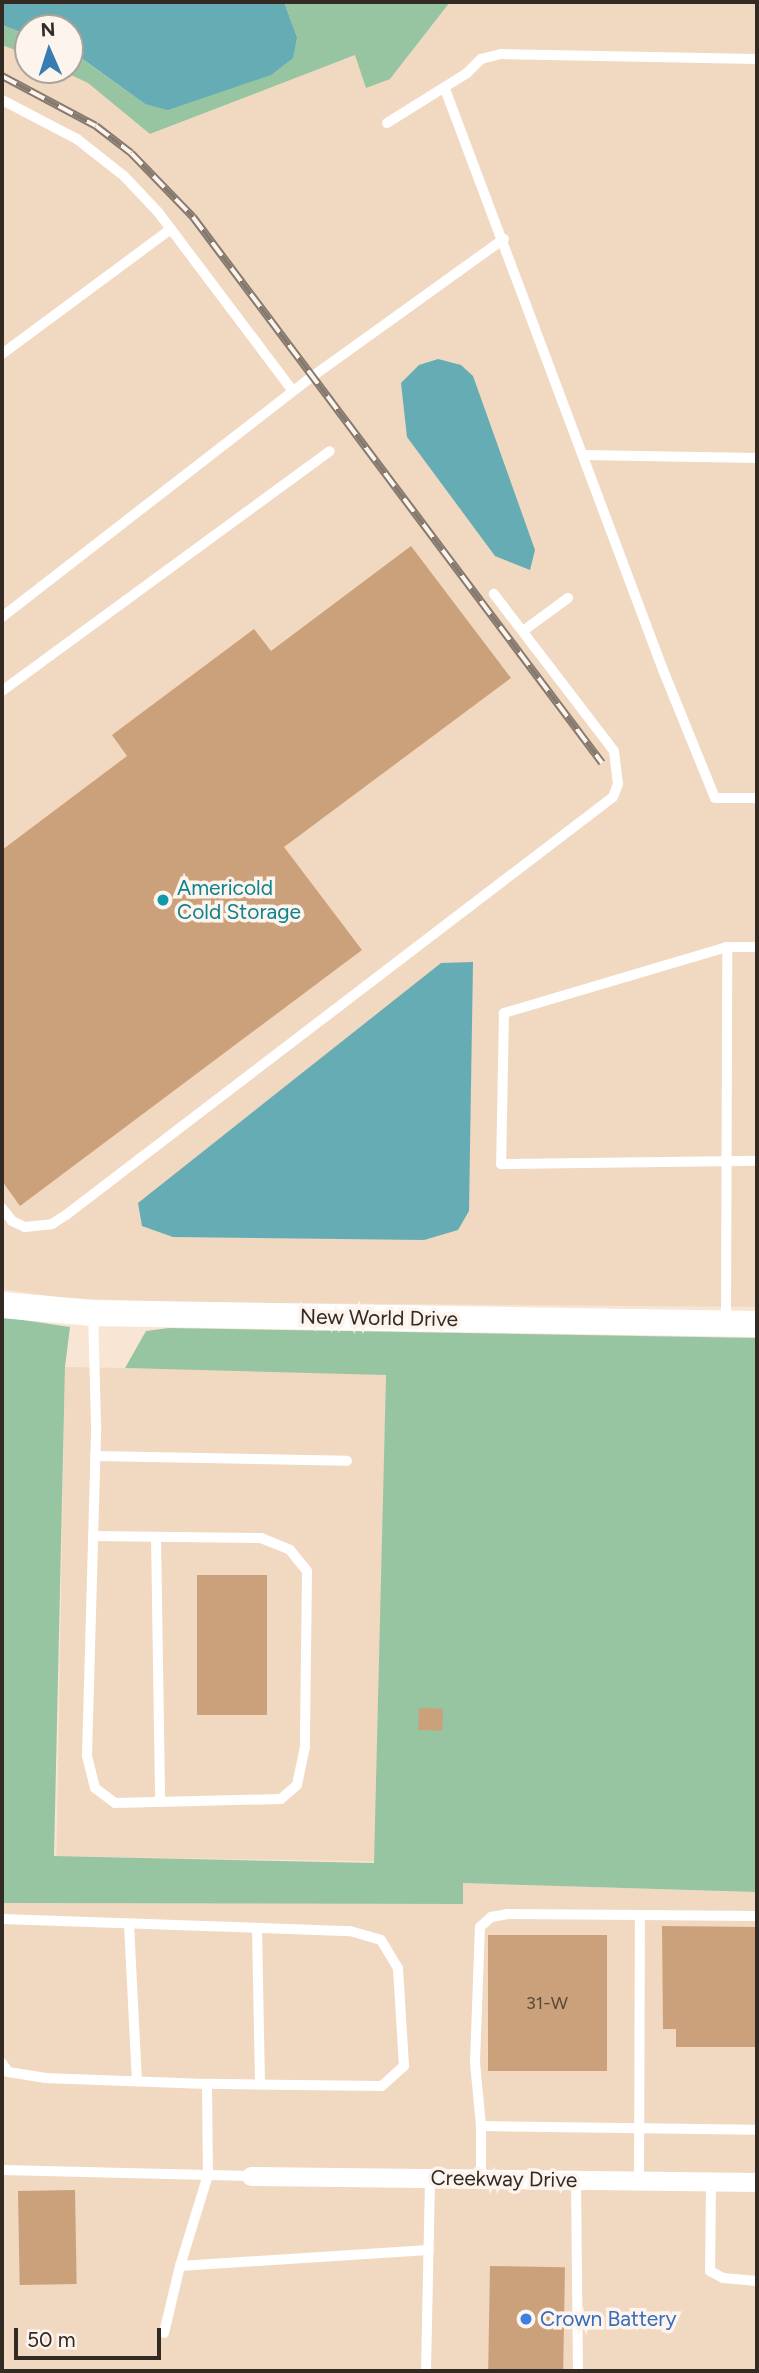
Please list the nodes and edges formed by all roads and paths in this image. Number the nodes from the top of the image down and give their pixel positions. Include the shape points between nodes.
1 (757, 59) edge
2 (445, 89) junction
3 (2, 100) edge
4 (387, 123) dead end
5 (171, 229) junction
6 (503, 239) junction
7 (2, 354) edge
8 (293, 391) junction
9 (330, 451) dead end
10 (583, 455) junction
11 (757, 458) edge
12 (494, 594) dead end
13 (568, 598) dead end
14 (2, 617) edge
15 (523, 631) junction
16 (2, 691) edge
17 (757, 798) edge
18 (727, 947) junction
19 (757, 947) edge
20 (729, 1161) junction
21 (757, 1161) edge
22 (2, 1208) edge
23 (2, 1305) edge
24 (93, 1313) junction
25 (726, 1323) junction
26 (757, 1324) edge
27 (95, 1456) junction
28 (347, 1461) dead end
29 (93, 1536) junction
30 (156, 1537) junction
31 (160, 1802) junction
32 (640, 1915) junction
33 (757, 1916) edge
34 (2, 1919) edge
35 (128, 1924) junction
36 (257, 1928) junction
37 (2, 2063) edge
38 (137, 2081) junction
39 (206, 2084) junction
40 (260, 2084) junction
41 (481, 2126) junction
42 (640, 2129) junction
43 (757, 2130) edge
44 (2, 2169) edge
45 (208, 2175) junction
46 (251, 2176) joint
47 (430, 2178) junction
48 (481, 2178) junction
49 (576, 2180) junction
50 (639, 2181) junction
51 (711, 2182) junction
52 (757, 2182) edge
53 (428, 2250) junction
54 (180, 2266) junction
55 (757, 2281) edge
56 (164, 2333) dead end
57 (426, 2371) edge
58 (578, 2371) edge

1 - 2 lane via 500,54 481,59
2 - 4 lane
2 - 6 lane
3 - 5 lane via 77,139 124,176
5 - 7 lane
5 - 8 lane
6 - 8 lane
6 - 10 lane
8 - 14 lane
9 - 16 lane
10 - 11 lane
10 - 17 lane via 715,798
12 - 15 lane
13 - 15 lane
15 - 22 lane via 614,751 618,784 613,797 66,1216 52,1224 25,1227 12,1221
18 - 19 lane
18 - 20 lane
18 - 20 lane via 504,1013 501,1164
20 - 21 lane
20 - 25 lane
23 - 24 street, New World Drive
24 - 25 street, New World Drive
24 - 27 lane
25 - 26 street, New World Drive
27 - 28 lane
27 - 29 lane
29 - 30 lane
29 - 31 lane via 90,1767 95,1788 115,1803
30 - 31 lane
30 - 31 lane via 261,1538 290,1550 307,1571 304,1746 296,1785 281,1798
32 - 33 lane
32 - 41 lane via 508,1914 491,1917 480,1927 475,2062
32 - 42 lane
34 - 35 lane
35 - 36 lane
35 - 38 lane
36 - 40 lane
36 - 40 lane via 350,1931 381,1940 398,1968 404,2066 382,2086
37 - 38 lane via 8,2072 45,2078
38 - 39 lane
39 - 40 lane
39 - 45 lane
41 - 42 lane
41 - 48 lane
42 - 43 lane
42 - 50 lane
44 - 45 lane
45 - 46 lane
45 - 54 lane
46 - 47 street, Creekway Drive
47 - 48 street, Creekway Drive
47 - 53 lane
48 - 49 street, Creekway Drive
49 - 50 street, Creekway Drive
49 - 58 lane
50 - 51 street, Creekway Drive
51 - 52 street, Creekway Drive
51 - 55 lane via 710,2271 723,2278
53 - 54 lane
53 - 57 lane
54 - 56 lane

